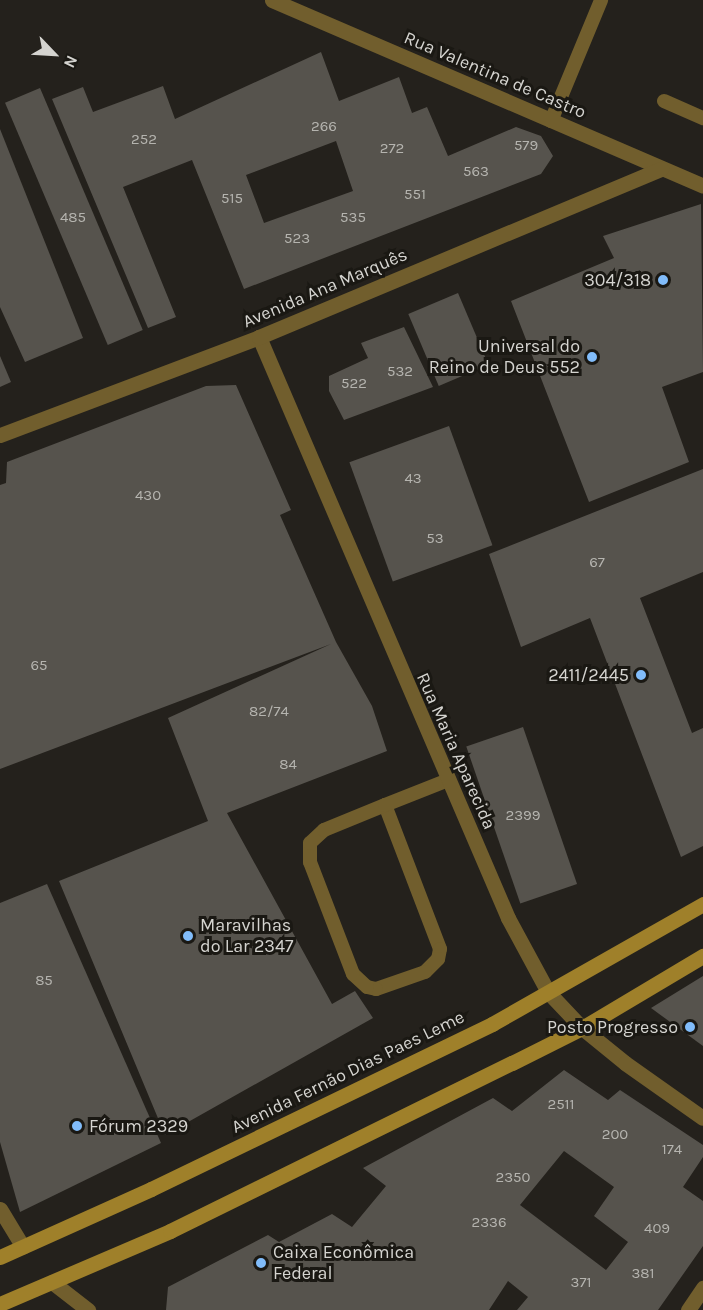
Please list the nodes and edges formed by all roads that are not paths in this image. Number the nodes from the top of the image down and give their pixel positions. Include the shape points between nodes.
1 (272, 0) edge
2 (601, 0) edge
3 (664, 101) dead end
4 (703, 118) edge
5 (551, 121) junction
6 (661, 169) junction
7 (703, 186) edge
8 (259, 337) junction
9 (0, 435) edge
10 (448, 780) junction
11 (385, 805) junction
12 (703, 904) edge
13 (703, 956) edge
14 (548, 992) junction
15 (582, 1028) junction
16 (703, 1118) edge
17 (0, 1209) edge
18 (23, 1247) junction
19 (0, 1257) edge
20 (52, 1282) junction
21 (703, 1288) edge
22 (0, 1304) edge
23 (88, 1310) edge
24 (688, 1310) edge

1 - 5 street, Rua Valentina de Castro
2 - 5 lane
3 - 4 lane
5 - 6 street, Rua Valentina de Castro
6 - 7 street, Rua Valentina de Castro
6 - 8 street, Avenida Ana Marquês
8 - 9 street, Avenida Ana Marquês
8 - 10 street, Rua Maria Aparecida
10 - 11 lane
10 - 14 street, Rua Maria Aparecida via 508,918
11 - 11 lane via 440,949 438,959 424,972 376,989 367,987 354,974 308,852 310,843 324,830
12 - 14 main road, Avenida Fernão Dias Paes Leme
13 - 15 main road
14 - 15 street, Rua Maria Aparecida
14 - 18 main road, Avenida Fernão Dias Paes Leme via 492,1024
15 - 16 street, Rua Maria Aparecida
15 - 20 main road via 170,1231
17 - 18 street
18 - 19 main road, Avenida Fernão Dias Paes Leme
20 - 22 main road
20 - 23 street
21 - 24 street

